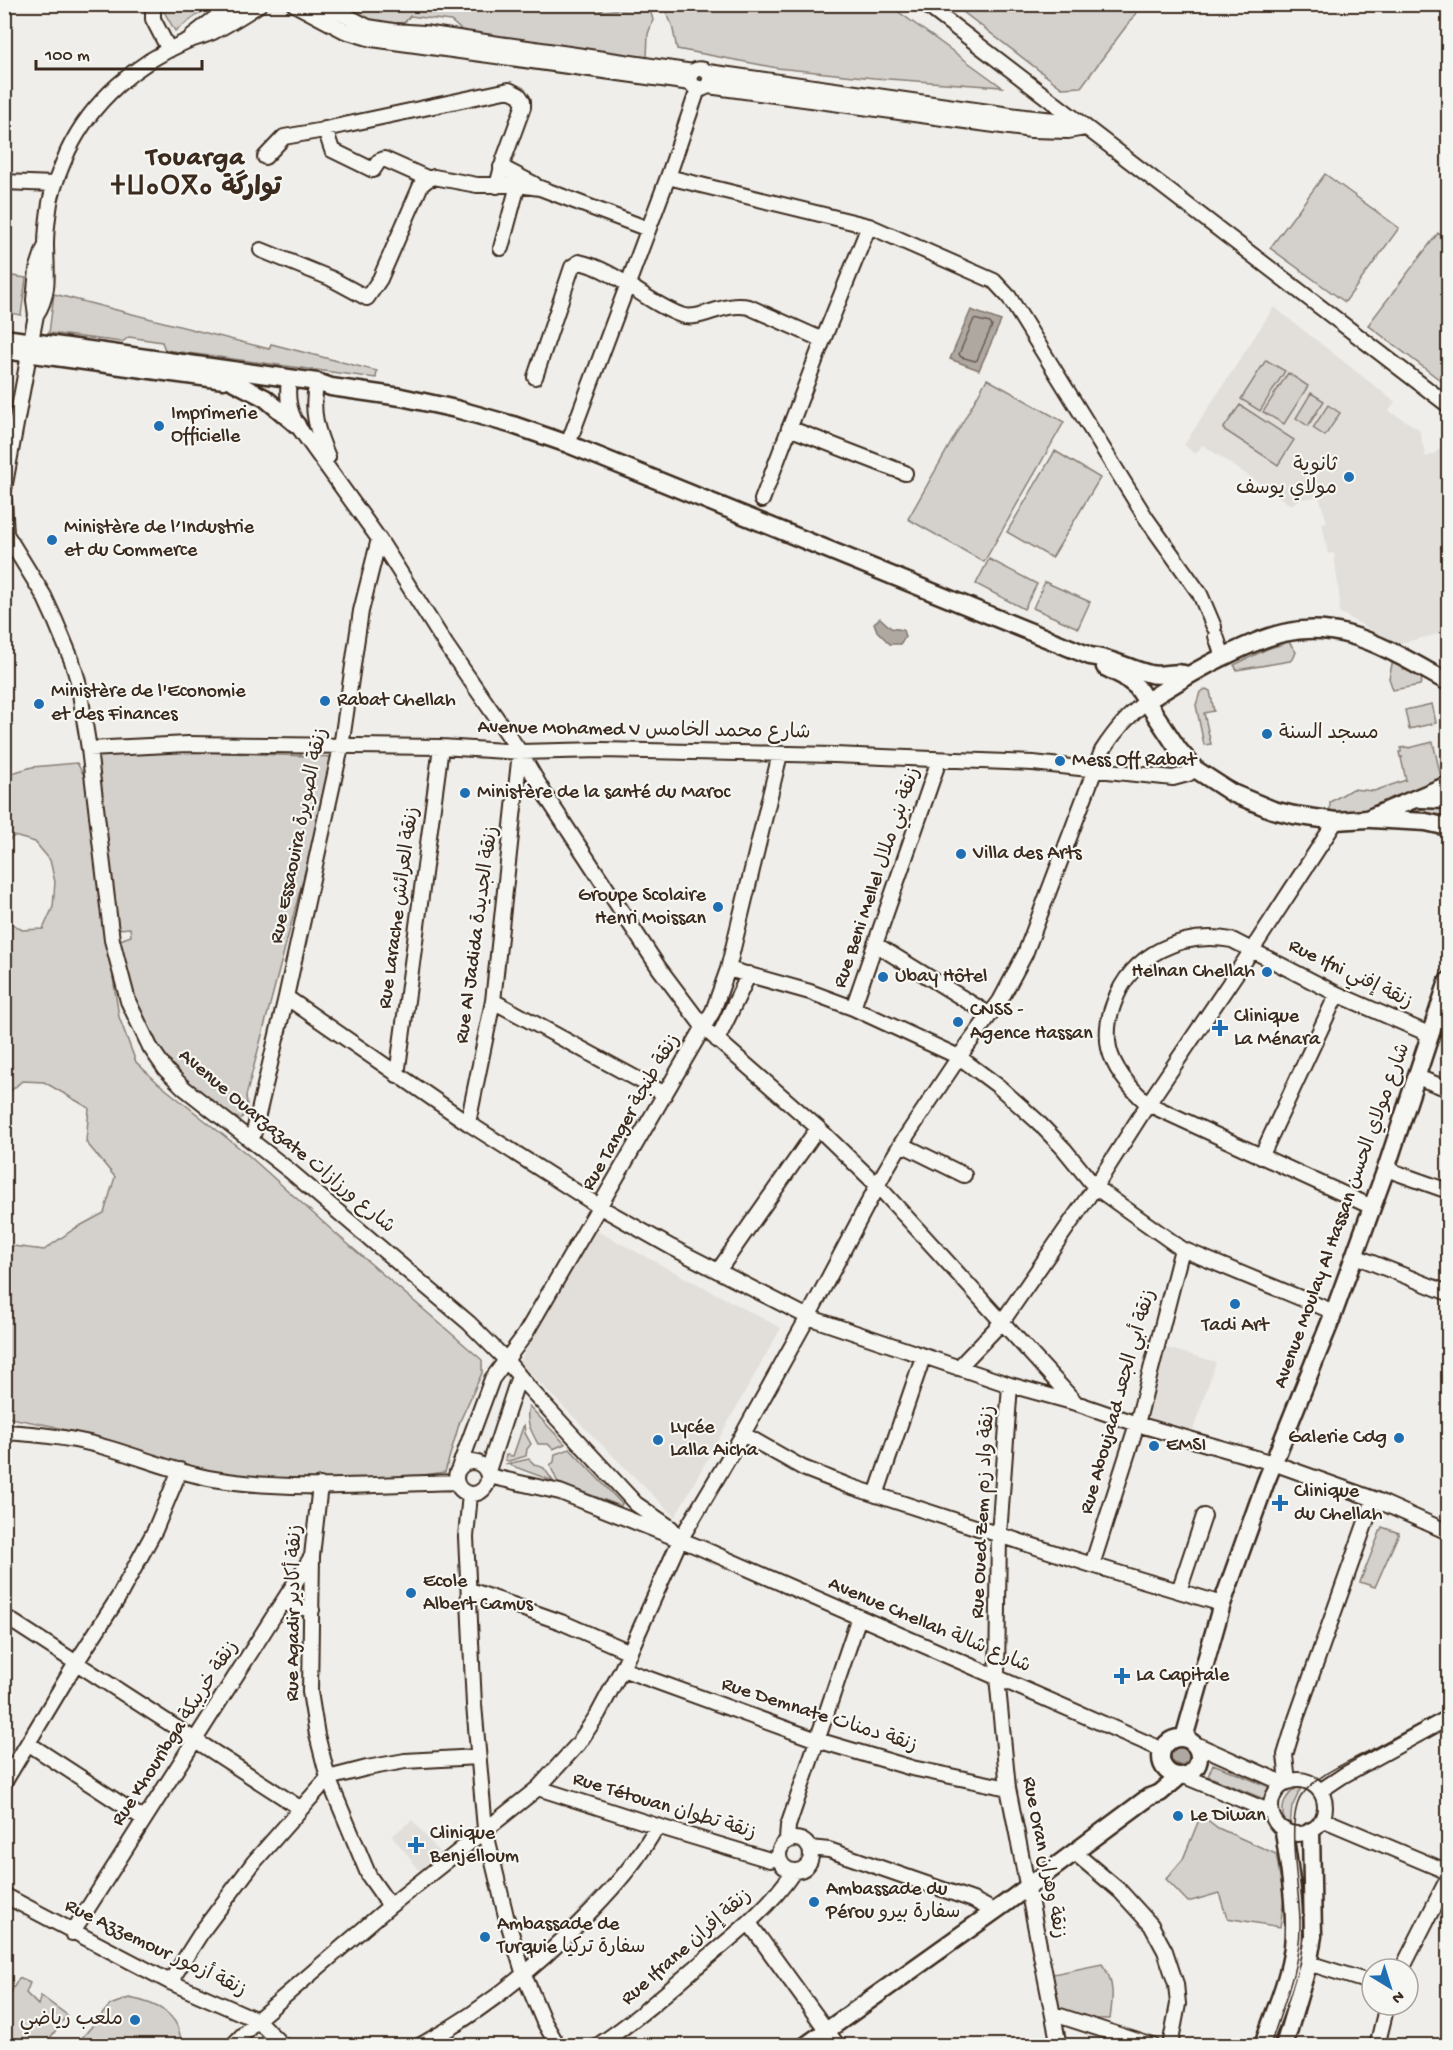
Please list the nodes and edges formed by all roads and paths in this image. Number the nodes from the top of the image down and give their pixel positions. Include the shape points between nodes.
1 (153, 4) edge
2 (233, 4) edge
3 (260, 4) edge
4 (294, 4) edge
5 (324, 4) edge
6 (925, 4) edge
7 (189, 40) junction
8 (169, 50) junction
9 (699, 80) junction
10 (1071, 117) junction
11 (1085, 128) junction
12 (324, 130) junction
13 (265, 156) dead end
14 (501, 167) junction
15 (668, 177) junction
16 (429, 179) junction
17 (4, 182) edge
18 (54, 184) junction
19 (518, 185) junction
20 (497, 186) junction
21 (540, 188) junction
22 (869, 226) junction
23 (648, 229) junction
24 (501, 248) dead end
25 (261, 250) dead end
26 (628, 283) junction
27 (4, 338) edge
28 (823, 340) junction
29 (30, 347) junction
30 (4, 350) edge
31 (535, 377) dead end
32 (234, 382) junction
33 (289, 383) junction
34 (321, 386) junction
35 (1449, 405) edge
36 (297, 425) junction
37 (789, 428) junction
38 (568, 444) junction
39 (905, 473) dead end
40 (334, 476) junction
41 (4, 489) edge
42 (4, 500) edge
43 (762, 500) dead end
44 (379, 538) junction
45 (1090, 656) junction
46 (1223, 657) junction
47 (1187, 675) junction
48 (1449, 682) edge
49 (1147, 700) junction
50 (340, 747) junction
51 (441, 747) junction
52 (89, 749) junction
53 (520, 752) junction
54 (780, 754) junction
55 (939, 760) junction
56 (1195, 769) junction
57 (1094, 771) junction
58 (1449, 785) edge
59 (1417, 799) junction
60 (1449, 800) edge
61 (1367, 819) junction
62 (1336, 821) junction
63 (1449, 827) edge
64 (875, 944) junction
65 (1252, 950) junction
66 (728, 969) junction
67 (749, 974) junction
68 (1449, 981) edge
69 (1337, 994) junction
70 (286, 997) junction
71 (493, 1001) junction
72 (853, 1008) junction
73 (990, 1015) junction
74 (704, 1028) junction
75 (1431, 1035) junction
76 (717, 1040) junction
77 (958, 1056) junction
78 (397, 1075) junction
79 (1417, 1077) junction
80 (1449, 1089) edge
81 (665, 1094) junction
82 (1148, 1104) junction
83 (468, 1123) junction
84 (818, 1128) junction
85 (252, 1140) junction
86 (901, 1144) junction
87 (1261, 1157) junction
88 (1386, 1169) junction
89 (964, 1175) dead end
90 (877, 1185) junction
91 (1095, 1187) junction
92 (1449, 1191) edge
93 (600, 1207) junction
94 (1372, 1207) junction
95 (1182, 1249) junction
96 (1355, 1256) junction
97 (718, 1271) junction
98 (1449, 1293) edge
99 (1334, 1312) junction
100 (808, 1317) junction
101 (1002, 1322) junction
102 (923, 1357) junction
103 (506, 1360) junction
104 (958, 1368) junction
105 (519, 1376) junction
106 (1010, 1385) junction
107 (1076, 1403) junction
108 (1137, 1424) junction
109 (4, 1432) edge
110 (743, 1434) junction
111 (1273, 1463) junction
112 (180, 1470) junction
113 (488, 1473) junction
114 (458, 1475) junction
115 (320, 1485) junction
116 (470, 1494) junction
117 (876, 1495) junction
118 (1374, 1499) junction
119 (1204, 1516) dead end
120 (1449, 1532) edge
121 (999, 1535) junction
122 (680, 1540) junction
123 (312, 1556) junction
124 (1092, 1565) junction
125 (470, 1590) junction
126 (1179, 1591) junction
127 (283, 1603) junction
128 (1222, 1604) junction
129 (312, 1610) junction
130 (4, 1616) edge
131 (859, 1617) junction
132 (630, 1652) junction
133 (76, 1663) junction
134 (622, 1669) junction
135 (997, 1677) junction
136 (1449, 1718) edge
137 (197, 1739) junction
138 (817, 1740) junction
139 (1189, 1741) junction
140 (28, 1744) junction
141 (1162, 1750) junction
142 (478, 1756) junction
143 (1177, 1774) junction
144 (328, 1778) junction
145 (4, 1783) edge
146 (1286, 1783) junction
147 (538, 1788) junction
148 (1008, 1788) junction
149 (1320, 1791) junction
150 (300, 1808) junction
151 (1271, 1812) junction
152 (144, 1820) junction
153 (1316, 1825) junction
154 (657, 1826) junction
155 (486, 1829) junction
156 (1284, 1831) junction
157 (787, 1840) junction
158 (810, 1848) junction
159 (1075, 1853) junction
160 (779, 1858) junction
161 (794, 1871) junction
162 (1449, 1872) edge
163 (1449, 1878) edge
164 (1028, 1887) junction
165 (4, 1895) edge
166 (390, 1906) junction
167 (994, 1911) junction
168 (749, 1923) junction
169 (72, 1932) junction
170 (1408, 1957) edge
171 (1308, 1965) junction
172 (524, 1975) junction
173 (1360, 1979) edge
174 (170, 1983) junction
175 (1054, 2014) junction
176 (1384, 2017) edge
177 (257, 2020) junction
178 (826, 2030) junction
179 (232, 2046) edge
180 (283, 2046) edge
181 (419, 2046) edge
182 (558, 2046) edge
183 (597, 2046) edge
184 (805, 2046) edge
185 (838, 2046) edge
186 (1059, 2046) edge
187 (1153, 2046) edge
188 (1170, 2046) edge
189 (1263, 2046) edge
190 (1284, 2046) edge
191 (1377, 2046) edge

1 - 8 street via 153,19
2 - 7 street
3 - 7 street via 211,33
4 - 9 street via 372,39
5 - 9 street via 368,27
6 - 10 street
7 - 8 street
8 - 18 street via 128,76 100,103 75,138
9 - 10 street via 1041,119
9 - 11 street via 1031,129
9 - 15 street
10 - 11 street
11 - 35 street
12 - 13 street via 284,137
12 - 14 street via 509,90 519,95 523,107
12 - 16 street via 332,150 373,170 384,159
14 - 20 street
14 - 21 street
15 - 22 street
15 - 23 street
16 - 20 street
16 - 25 street via 421,185 380,279 367,298
17 - 18 street
18 - 29 street via 46,245 37,270 36,315
19 - 20 street
19 - 21 street
19 - 24 street
21 - 23 street
22 - 28 street
22 - 46 street via 994,280 1002,288 1146,518 1200,594
23 - 26 street
26 - 28 street via 682,315 697,316 738,305
26 - 31 street via 582,262 574,264
26 - 38 street
27 - 29 main road
28 - 37 street
29 - 30 main road
29 - 32 main road
29 - 33 main road
29 - 41 street
32 - 33 main road
32 - 36 main road via 265,398
33 - 34 main road
33 - 36 street via 289,408
34 - 38 main road via 456,409
34 - 40 street via 314,409 316,426
36 - 40 street
37 - 39 street
37 - 43 street
38 - 45 main road
40 - 44 street
42 - 52 street, Avenue Ouarzazate شارع ورزازات via 6,534 44,596 72,661
44 - 50 street, Rue Essaouira زنقة الصويرة via 361,611
44 - 53 street
45 - 47 main road via 1151,674
45 - 49 main road via 1130,681
46 - 47 main road
46 - 48 main road via 1275,634 1326,630 1374,644
47 - 49 main road
49 - 56 main road
49 - 57 street via 1114,732
50 - 51 street, Avenue Mohamed V شارع محمد الخامس
50 - 52 street, Avenue Mohamed V شارع محمد الخامس via 188,744
50 - 70 street, Rue Essaouira زنقة الصويرة
51 - 53 street, Avenue Mohamed V شارع محمد الخامس
51 - 78 street, Rue Larache زنقة العرائش
52 - 85 street, Avenue Ouarzazate شارع ورزازات via 112,940 128,1001 143,1035 166,1070 193,1096
53 - 54 street, Avenue Mohamed V شارع محمد الخامس
53 - 71 street, Rue Al Jadida زنقة الجديدة
53 - 74 street via 659,968
54 - 55 street, Avenue Mohamed V شارع محمد الخامس
54 - 66 street, Rue Tanger زنقة طنجة
55 - 57 street, Avenue Mohamed V شارع محمد الخامس via 1033,763
55 - 64 street, Rue Beni Mellel زنقة بني ملال
56 - 57 street, Avenue Mohamed V شارع محمد الخامس via 1173,778
56 - 62 main road via 1252,802 1294,815
57 - 73 street via 1025,954
58 - 59 main road
59 - 60 main road
59 - 61 main road
61 - 62 main road
61 - 63 main road
62 - 65 street
64 - 72 street, Rue Beni Mellel زنقة بني ملال
64 - 73 street
65 - 69 street, Rue Ifni زنقة إفني
65 - 82 street
65 - 82 street, Rue Ifni زنقة إفني via 1217,938 1176,942 1142,961 1126,980 1110,1014 1109,1049 1127,1083
66 - 67 street
66 - 74 street, Rue Tanger زنقة طنجة
67 - 72 street
67 - 76 street
68 - 75 main road, Avenue Moulay Al Hassan شارع مولاي الحسن
69 - 75 street, Rue Ifni زنقة إفني
69 - 87 street
70 - 78 street
70 - 85 street, Rue Essaouira زنقة الصويرة
71 - 81 street
71 - 83 street, Rue Al Jadida زنقة الجديدة
72 - 77 street
73 - 77 street
74 - 76 street
74 - 81 street, Rue Tanger زنقة طنجة
75 - 79 main road, Avenue Moulay Al Hassan شارع مولاي الحسن
76 - 84 street
77 - 86 street
77 - 91 street via 1037,1121
78 - 83 street
79 - 80 street
79 - 88 main road, Avenue Moulay Al Hassan شارع مولاي الحسن
81 - 93 street, Rue Tanger زنقة طنجة
82 - 87 street
82 - 91 street
83 - 93 street
84 - 90 street
84 - 97 street
85 - 103 street, Avenue Ouarzazate شارع ورزازات via 449,1306
86 - 89 street
86 - 90 street
87 - 94 street
88 - 92 street
88 - 94 main road, Avenue Moulay Al Hassan شارع مولاي الحسن
90 - 100 street
90 - 101 street
91 - 95 street
91 - 101 street
93 - 97 street
93 - 103 street, Rue Tanger زنقة طنجة
94 - 96 main road, Avenue Moulay Al Hassan شارع مولاي الحسن
95 - 99 street
95 - 108 street, Rue Aboujaad زنقة أبي الجعد
96 - 98 street
96 - 99 main road, Avenue Moulay Al Hassan شارع مولاي الحسن
97 - 100 street
99 - 111 main road, Avenue Moulay Al Hassan شارع مولاي الحسن
100 - 102 street
100 - 110 street
101 - 104 street
101 - 107 street
102 - 104 street
102 - 117 street
103 - 105 street, Avenue Ouarzazate شارع ورزازات
103 - 114 street, Rue Tanger زنقة طنجة via 492,1379
104 - 106 street
105 - 113 street
105 - 122 street, Avenue Ouarzazate شارع ورزازات via 636,1504 671,1528
106 - 107 street
106 - 121 street, Rue Oued Zem زنقة واد زم
107 - 108 street
108 - 111 street
108 - 124 street, Rue Aboujaad زنقة أبي الجعد
109 - 112 street via 80,1441
110 - 117 street via 803,1468
110 - 122 street
111 - 118 street
111 - 128 main road, Avenue Moulay Al Hassan شارع مولاي الحسن
112 - 115 street via 235,1482
112 - 133 street via 155,1530
113 - 114 street via 483,1465 471,1461
113 - 116 street via 489,1482 482,1491
113 - 122 street, Avenue Chellah شارع شالة via 560,1492
114 - 115 street
114 - 116 street via 461,1490
115 - 123 street, Rue Agadir زنقة أكادير
116 - 125 street via 466,1528
117 - 121 street
118 - 120 street
118 - 146 street via 1296,1719 1285,1755
119 - 126 street
121 - 124 street
121 - 135 street, Rue Oued Zem زنقة واد زم
122 - 131 street, Avenue Chellah شارع شالة
122 - 132 street
123 - 127 street, Rue Khouribga زنقة خريبكة
123 - 129 street, Rue Agadir زنقة أكادير
124 - 126 street
125 - 132 street via 561,1622
125 - 142 street
126 - 128 street
127 - 129 street
127 - 137 street, Rue Khouribga زنقة خريبكة
128 - 139 main road, Avenue Moulay Al Hassan شارع مولاي الحسن
129 - 144 street, Rue Agadir زنقة أكادير via 310,1692
130 - 133 street
131 - 135 street, Avenue Chellah شارع شالة
131 - 138 street
132 - 134 street
133 - 137 street
133 - 140 street
134 - 138 street, Rue Demnate زنقة دمنات
134 - 147 street via 590,1727
135 - 141 street, Avenue Chellah شارع شالة
135 - 148 street, Rue Oran زنقة وهران
136 - 149 street
137 - 150 street
137 - 152 street, Rue Khouribga زنقة خريبكة
138 - 148 street, Rue Demnate زنقة دمنات via 912,1768
138 - 157 street via 788,1826
139 - 141 main road via 1171,1740
139 - 143 main road via 1198,1751 1199,1760 1195,1769
139 - 146 street
140 - 145 street
140 - 152 street
141 - 143 main road via 1162,1763
142 - 144 street via 420,1759
142 - 155 street
143 - 151 street
143 - 159 main road via 1160,1793 1149,1797
144 - 150 street
144 - 166 street, Rue Agadir زنقة أكادير via 369,1876
146 - 149 street via 1307,1782
146 - 151 street via 1273,1796
147 - 154 street, Rue Tétouan زنقة تطوان
147 - 155 street
148 - 164 street, Rue Oran زنقة وهران
149 - 153 street via 1324,1802
150 - 174 street via 203,1930
151 - 156 street
152 - 169 street, Rue Khouribga زنقة خريبكة
153 - 156 street via 1301,1834
153 - 162 street
153 - 171 main road via 1313,1936
154 - 160 street, Rue Tétouan زنقة تطوان via 770,1860
154 - 172 street via 622,1879
155 - 166 street
155 - 172 street
156 - 189 main road via 1293,1949
157 - 158 street via 800,1839
157 - 160 street
158 - 161 street via 808,1864
158 - 167 street via 829,1850 885,1869
159 - 164 main road
159 - 188 street via 1151,1925 1165,1951 1178,2004
160 - 161 street via 784,1867
161 - 168 street, Rue Ifrane زنقة إفران
163 - 170 street
164 - 167 main road
164 - 175 street, Rue Oran زنقة وهران
165 - 169 street, Rue Azzemour زنقة أزمور
166 - 177 street
167 - 178 main road
168 - 178 street
168 - 183 street, Rue Ifrane زنقة إفران via 638,2017
169 - 174 street, Rue Azzemour زنقة أزمور
171 - 173 street
171 - 190 main road
172 - 181 street
172 - 182 street
174 - 177 street, Rue Azzemour زنقة أزمور
175 - 186 street, Rue Oran زنقة وهران
175 - 187 street
176 - 191 street
177 - 179 street
177 - 180 street, Rue Azzemour زنقة أزمور
178 - 184 main road
178 - 185 street

